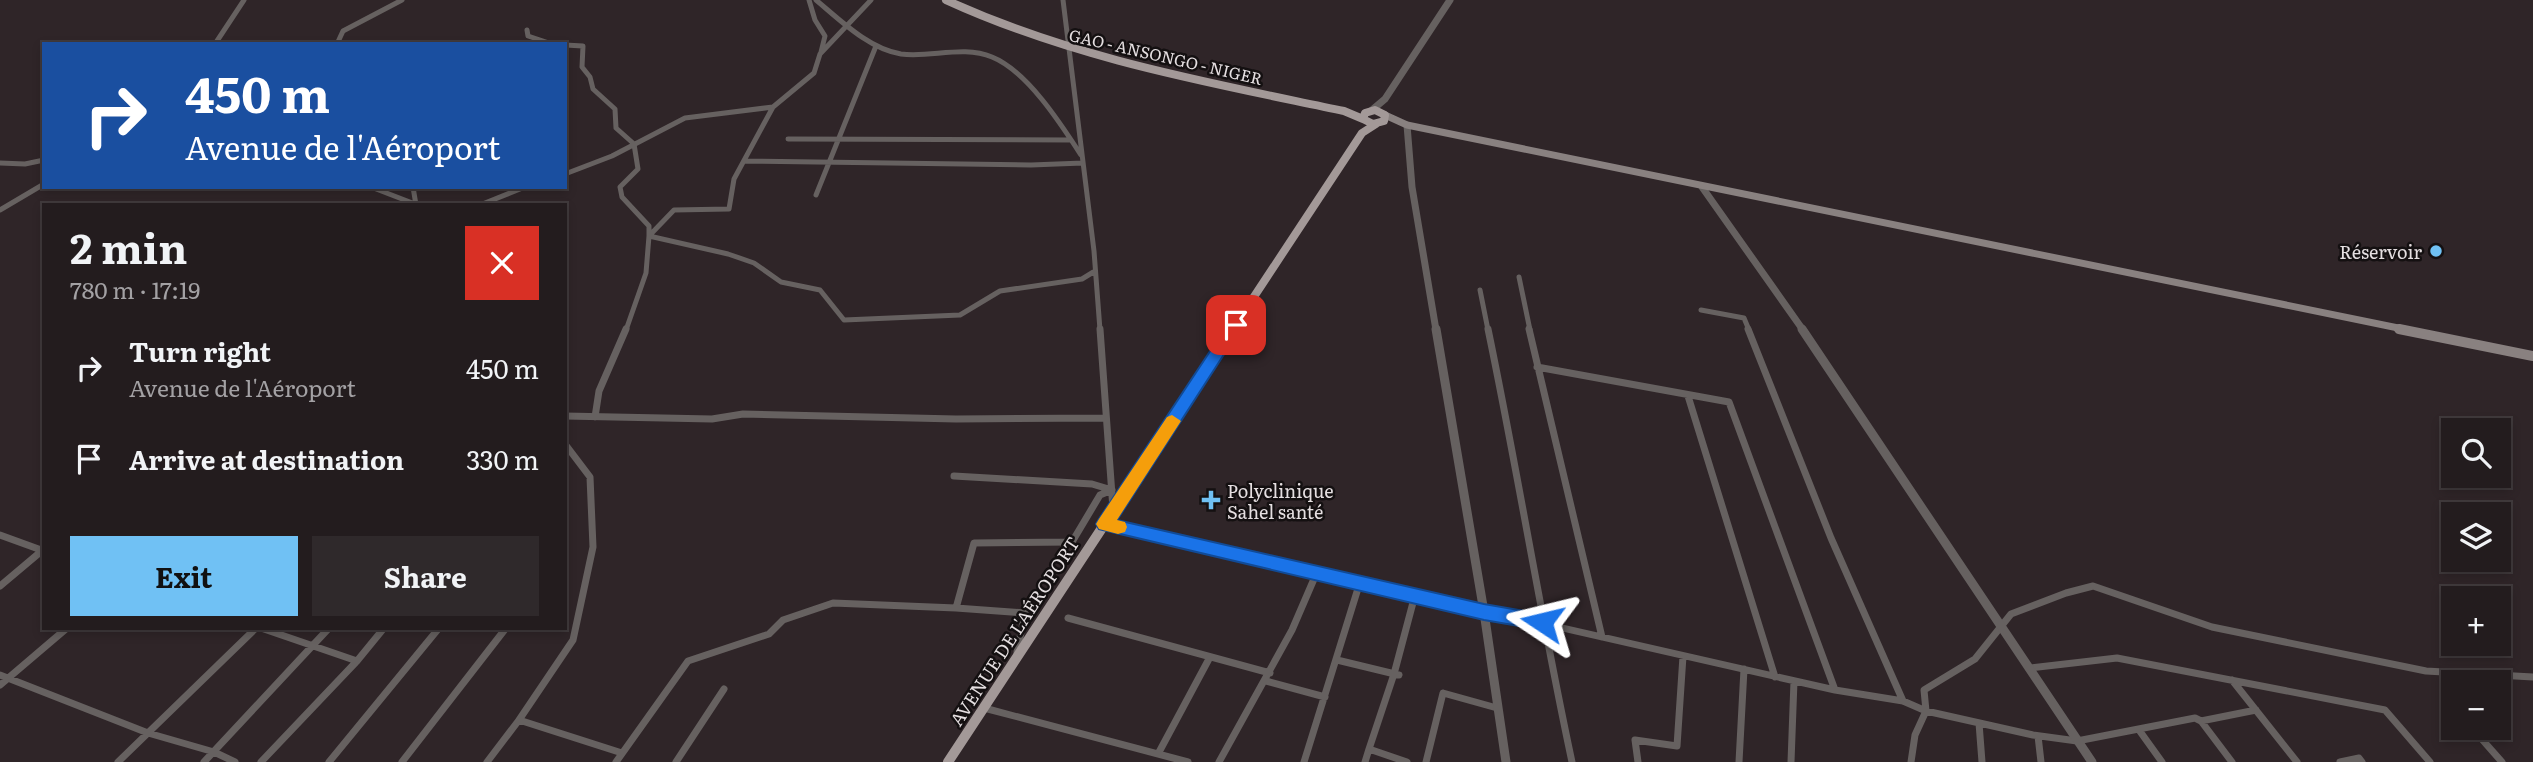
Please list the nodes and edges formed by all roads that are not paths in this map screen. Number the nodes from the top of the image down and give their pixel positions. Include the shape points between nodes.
1 (244, 0) edge
2 (402, 0) edge
3 (809, 0) edge
4 (816, 0) edge
5 (871, 0) edge
6 (946, 0) edge
7 (1063, 0) edge
8 (1450, 0) edge
9 (848, 26) junction
10 (527, 30) dead end
11 (216, 42) edge
12 (338, 42) edge
13 (546, 42) edge
14 (567, 45) edge
15 (876, 46) dead end
16 (1070, 50) junction
17 (820, 54) junction
18 (1385, 99) junction
19 (773, 107) junction
20 (1367, 115) junction
21 (1381, 119) junction
22 (1404, 124) junction
23 (1362, 133) junction
24 (788, 139) dead end
25 (839, 139) junction
26 (1071, 140) junction
27 (634, 144) junction
28 (1082, 159) junction
29 (42, 160) edge
30 (744, 160) junction
31 (830, 162) junction
32 (0, 163) edge
33 (567, 173) edge
34 (42, 185) edge
35 (1703, 187) junction
36 (376, 189) edge
37 (520, 189) edge
38 (816, 195) dead end
39 (412, 203) edge
40 (485, 203) edge
41 (0, 210) edge
42 (649, 236) junction
43 (1095, 271) junction
44 (1519, 277) dead end
45 (1480, 290) dead end
46 (1701, 310) dead end
47 (2533, 356) edge
48 (1537, 367) junction
49 (1688, 396) junction
50 (567, 416) edge
51 (595, 417) junction
52 (1106, 418) junction
53 (567, 447) edge
54 (954, 476) dead end
55 (1112, 490) junction
56 (1113, 511) junction
57 (1105, 524) junction
58 (0, 535) edge
59 (42, 550) edge
60 (42, 551) edge
61 (1317, 572) junction
62 (1360, 582) junction
63 (0, 586) edge
64 (1415, 595) junction
65 (956, 608) junction
66 (1484, 612) junction
67 (1068, 618) dead end
68 (1542, 622) junction
69 (2001, 626) junction
70 (64, 630) edge
71 (254, 630) edge
72 (267, 630) edge
73 (327, 630) edge
74 (382, 630) edge
75 (437, 630) edge
76 (504, 630) edge
77 (1602, 637) junction
78 (315, 645) junction
79 (1683, 656) junction
80 (1210, 657) junction
81 (1337, 660) junction
82 (357, 661) junction
83 (1015, 661) junction
84 (2029, 668) junction
85 (1744, 669) junction
86 (1397, 674) junction
87 (4, 676) edge
88 (1268, 677) junction
89 (1776, 677) junction
90 (2533, 677) edge
91 (2232, 680) junction
92 (1794, 681) junction
93 (0, 685) edge
94 (724, 689) dead end
95 (1835, 690) junction
96 (1325, 697) junction
97 (1903, 701) junction
98 (984, 708) junction
99 (1497, 708) junction
100 (2256, 710) junction
101 (1926, 711) junction
102 (519, 720) junction
103 (2202, 721) junction
104 (1979, 723) junction
105 (2139, 730) junction
106 (148, 733) junction
107 (2038, 736) junction
108 (2483, 740) edge
109 (2077, 741) junction
110 (1369, 749) junction
111 (214, 752) junction
112 (622, 753) junction
113 (1158, 754) junction
114 (118, 762) edge
115 (204, 762) edge
116 (235, 762) edge
117 (261, 762) edge
118 (329, 762) edge
119 (402, 762) edge
120 (487, 762) edge
121 (617, 762) edge
122 (676, 762) edge
123 (948, 762) edge
124 (1188, 762) edge
125 (1219, 762) edge
126 (1304, 762) edge
127 (1366, 762) edge
128 (1407, 762) edge
129 (1426, 762) edge
130 (1506, 762) edge
131 (1572, 762) edge
132 (1638, 762) edge
133 (1739, 762) edge
134 (1791, 762) edge
135 (1911, 762) edge
136 (1982, 762) edge
137 (2041, 762) edge
138 (2092, 762) edge
139 (2162, 762) edge
140 (2232, 762) edge
141 (2297, 762) edge
142 (2340, 762) edge
143 (2362, 762) edge
144 (2430, 762) edge
145 (2502, 762) edge

1 - 11 street
2 - 12 street via 343,31
3 - 17 street via 825,36
4 - 9 street
5 - 9 street
6 - 16 main road, GAO - ANSONGO - NIGER via 983,19
7 - 16 street
8 - 18 street
9 - 17 street
9 - 26 street via 898,54 953,52 992,57 1022,78
10 - 13 street via 528,36
14 - 27 street via 583,46 582,67 593,89 615,109 616,128
15 - 25 street
16 - 20 main road, GAO - ANSONGO - NIGER
16 - 28 street
17 - 19 street via 814,73
18 - 20 street
18 - 21 street
19 - 27 street via 685,118
19 - 30 street
20 - 21 main road
20 - 21 main road
20 - 23 main road
21 - 22 main road
21 - 23 main road
22 - 35 main road
22 - 66 street
23 - 56 main road, AVENUE DE L'AÉROPORT
24 - 25 street
25 - 26 street
25 - 31 street
26 - 28 street
27 - 33 street
27 - 42 street via 638,169 620,187 622,197 649,226
28 - 31 street
28 - 43 street
29 - 32 street
30 - 31 street
30 - 42 street via 734,179 729,209 674,210
31 - 38 street
34 - 41 street
35 - 47 main road
35 - 69 street
36 - 39 street
37 - 40 street
42 - 43 street via 728,254 754,263 781,282 820,290 844,320 960,315 1000,291 1082,279
42 - 51 street via 646,273 599,391
43 - 52 street
44 - 48 street
45 - 68 street
46 - 97 street via 1744,318 1831,538
48 - 49 street
48 - 77 street
49 - 89 street
49 - 95 street via 1729,402
50 - 51 street
51 - 52 street
52 - 55 street
53 - 102 street via 590,477 593,547 573,640
54 - 55 street via 1092,484
55 - 56 street
55 - 65 street via 1100,495 1072,542 974,543
56 - 57 main road, AVENUE DE L'AÉROPORT
57 - 61 street
57 - 83 main road, AVENUE DE L'AÉROPORT
58 - 59 street
60 - 63 street
61 - 62 street
61 - 88 street
62 - 64 street
62 - 81 street
64 - 66 street
64 - 86 street
65 - 83 street via 1026,613
65 - 112 street via 833,603 783,620 769,634 688,661
66 - 68 street
66 - 99 street
67 - 80 street
68 - 77 street
68 - 131 street
69 - 84 street
69 - 90 street via 2011,614 2093,586 2225,630 2426,671
69 - 101 street via 1975,659 1924,690
70 - 87 street
71 - 106 street
72 - 78 street
73 - 78 street
74 - 82 street
75 - 118 street
76 - 119 street
77 - 79 street
78 - 82 street
78 - 111 street
79 - 85 street
79 - 132 street via 1677,746 1635,740
80 - 88 street
80 - 113 street
81 - 86 street
81 - 96 street
82 - 117 street
83 - 98 main road, AVENUE DE L'AÉROPORT
84 - 91 street via 2117,658
84 - 109 street
85 - 89 street
85 - 133 street
86 - 110 street
87 - 93 street
87 - 106 street
88 - 96 street
88 - 125 street
89 - 92 street
91 - 100 street
91 - 144 street via 2385,710
92 - 95 street
92 - 134 street
94 - 122 street
95 - 97 street
96 - 126 street
97 - 101 street
98 - 113 street
98 - 123 main road, AVENUE DE L'AÉROPORT
99 - 129 street via 1443,693
99 - 130 street
100 - 103 street
100 - 141 street
101 - 104 street
101 - 135 street via 1915,735
102 - 112 street
102 - 120 street
103 - 105 street via 2195,718
103 - 140 street
104 - 107 street
104 - 136 street
105 - 109 street
105 - 139 street
106 - 111 street
106 - 114 street
107 - 109 street
107 - 137 street
108 - 145 street
109 - 138 street
110 - 127 street
110 - 128 street
111 - 115 street
111 - 116 street
112 - 121 street
113 - 124 street
142 - 143 street via 2359,758

